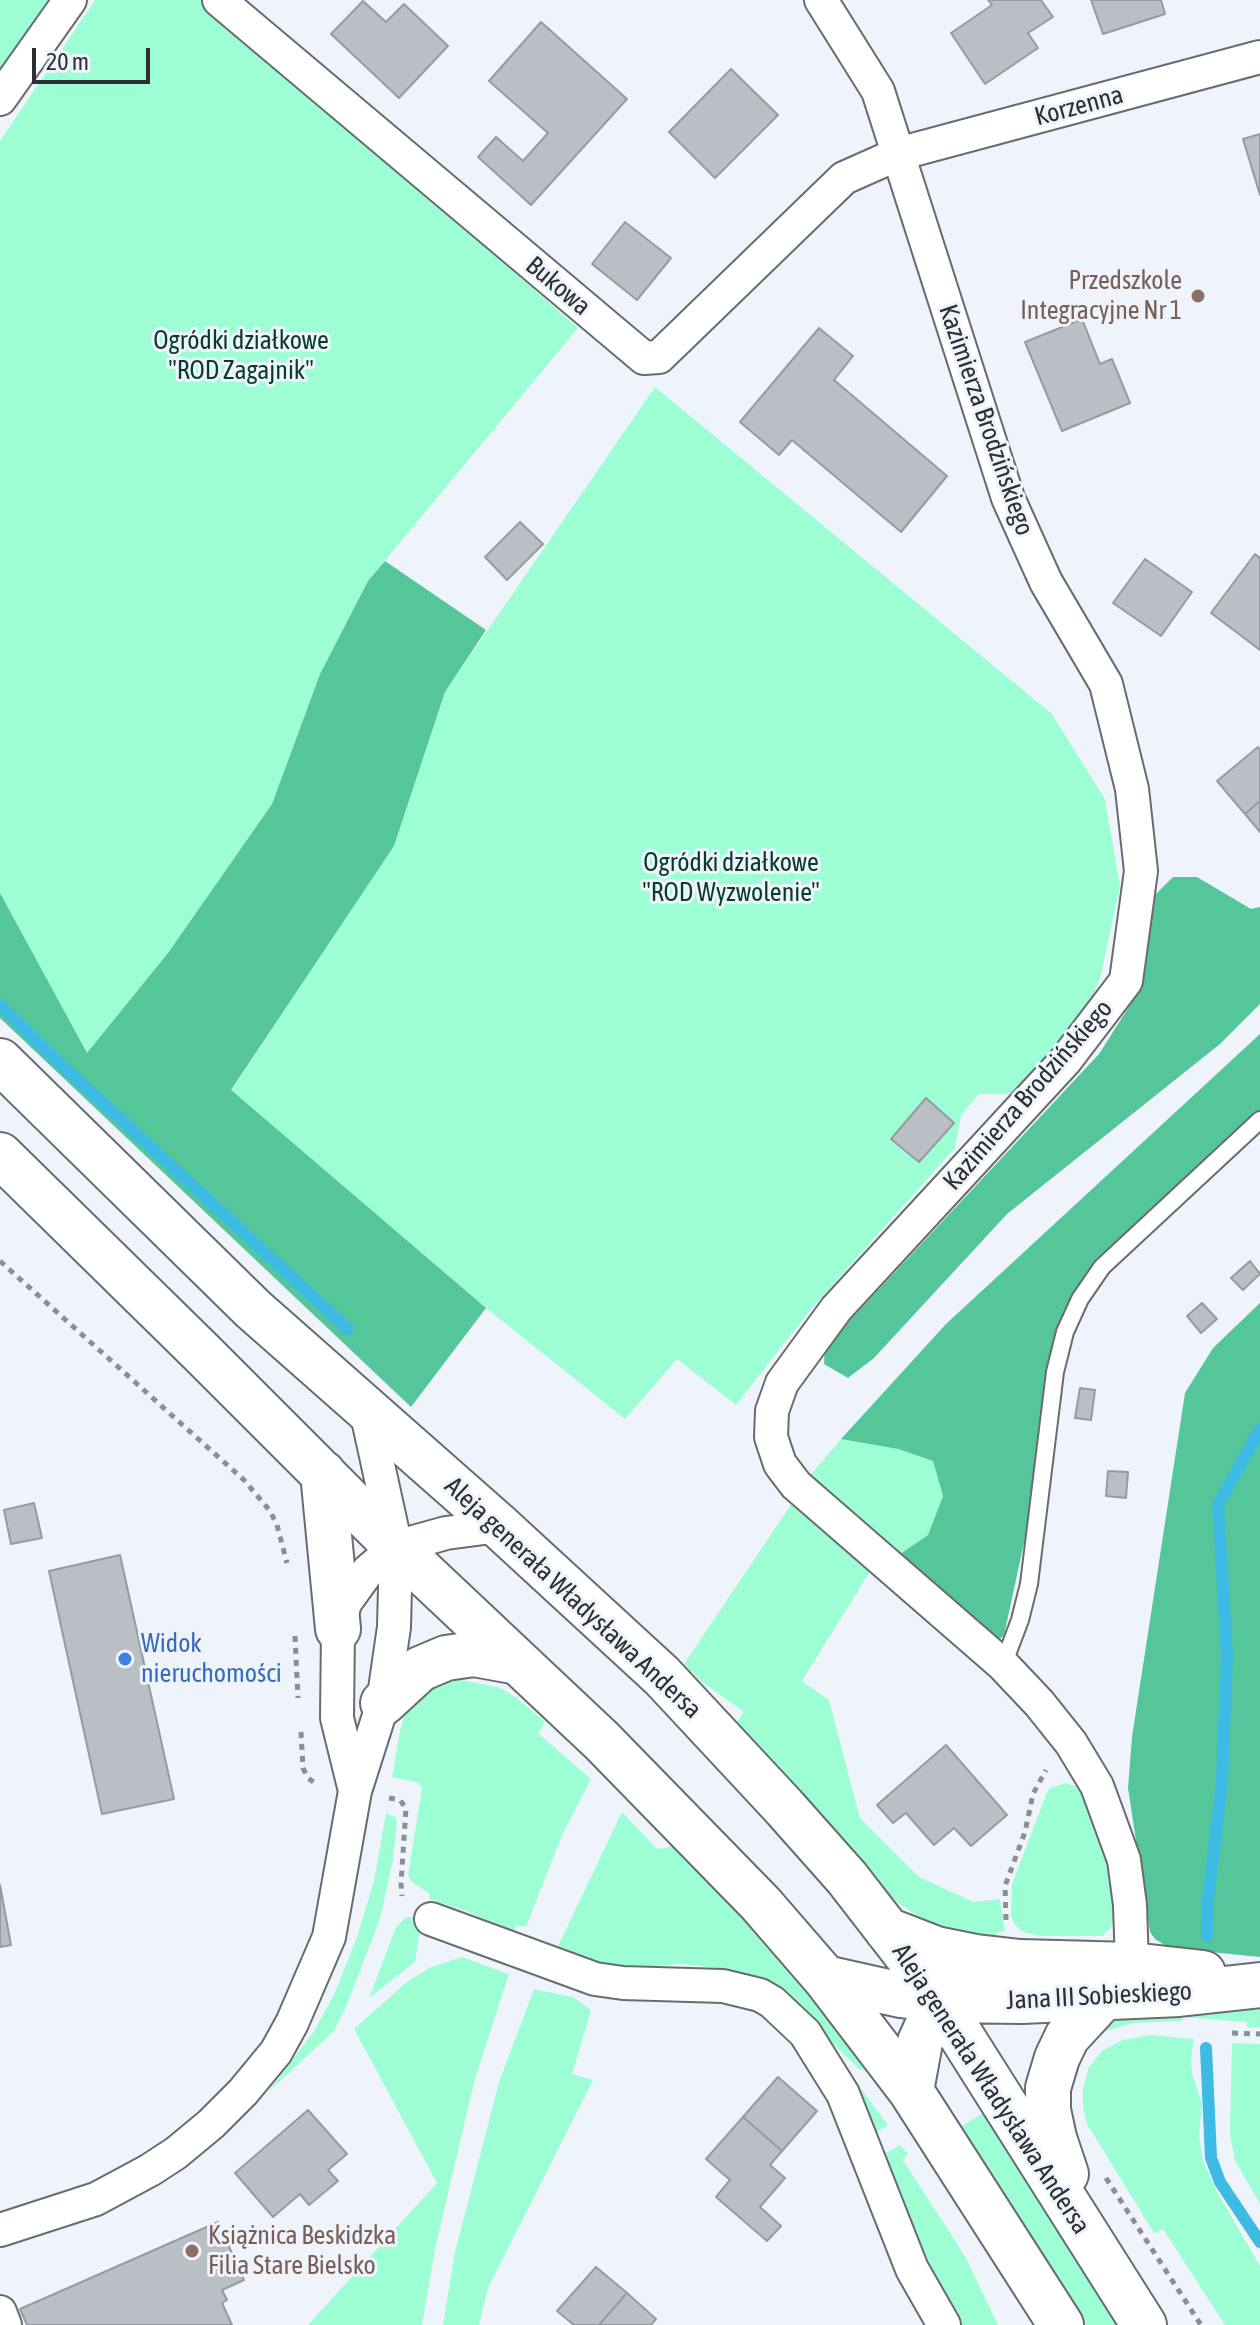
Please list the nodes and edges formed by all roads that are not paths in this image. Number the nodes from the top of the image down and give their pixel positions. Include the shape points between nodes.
1 (70, 0) edge
2 (219, 0) edge
3 (821, 0) edge
4 (1260, 57) edge
5 (0, 99) edge
6 (898, 154) junction
7 (0, 1061) edge
8 (1260, 1120) edge
9 (0, 1155) edge
10 (366, 1410) junction
11 (323, 1473) junction
12 (499, 1526) junction
13 (396, 1547) junction
14 (338, 1629) junction
15 (518, 1662) junction
16 (1003, 1665) junction
17 (383, 1703) junction
18 (339, 1788) junction
19 (431, 1919) road end
20 (887, 1930) junction
21 (1013, 1942) junction
22 (1132, 1965) junction
23 (825, 1978) junction
24 (1260, 1984) edge
25 (1102, 1999) junction
26 (939, 2000) junction
27 (911, 2091) junction
28 (0, 2230) edge
29 (1086, 2233) junction
30 (0, 2312) edge
31 (5, 2325) edge
32 (944, 2325) edge
33 (1061, 2325) edge
34 (1144, 2325) edge

1 - 5 street
2 - 6 street, Bukowa via 644,358 659,357 844,178
3 - 6 street, Kazimierza Brodzińskiego via 878,91
4 - 6 street, Korzenna
6 - 16 street, Kazimierza Brodzińskiego via 1008,498 1046,582 1106,684 1132,789 1141,871 1126,981 1065,1061 836,1309 782,1383 772,1411 771,1437 780,1464 796,1485
7 - 10 main road, Aleja generała Władysława Andersa via 253,1309
8 - 16 lane via 1102,1267 1075,1310 1055,1372 1029,1584
9 - 11 main road
10 - 12 main road, Aleja generała Władysława Andersa
10 - 13 street
11 - 13 main road
11 - 14 main road
12 - 13 street
12 - 20 main road, Aleja generała Władysława Andersa via 662,1676 837,1866
13 - 14 street via 360,1581 345,1603
13 - 15 main road
13 - 17 street via 394,1627
14 - 18 street
15 - 17 main road via 474,1654 446,1658 420,1669
15 - 23 main road via 761,1904
16 - 22 street, Kazimierza Brodzińskiego via 1071,1743 1102,1798 1124,1860
17 - 18 street
18 - 28 street via 329,1937 276,2052 211,2124 150,2170 96,2199
19 - 32 street via 595,1979 723,1986 772,2002 805,2033 843,2094 912,2269
20 - 21 main road, Jana III Sobieskiego via 976,1957
20 - 26 main road, Aleja generała Władysława Andersa
21 - 22 main road, Jana III Sobieskiego
21 - 26 main road, Jana III Sobieskiego
22 - 24 main road, Jana III Sobieskiego
23 - 26 main road, Jana III Sobieskiego
23 - 27 main road
24 - 25 main road, Jana III Sobieskiego
25 - 26 main road, Jana III Sobieskiego
25 - 29 main road via 1067,2037 1048,2088 1054,2138
26 - 27 main road, Jana III Sobieskiego via 920,2042
26 - 29 main road, Aleja generała Władysława Andersa
27 - 33 main road
29 - 34 main road, Aleja generała Władysława Andersa
30 - 31 street

